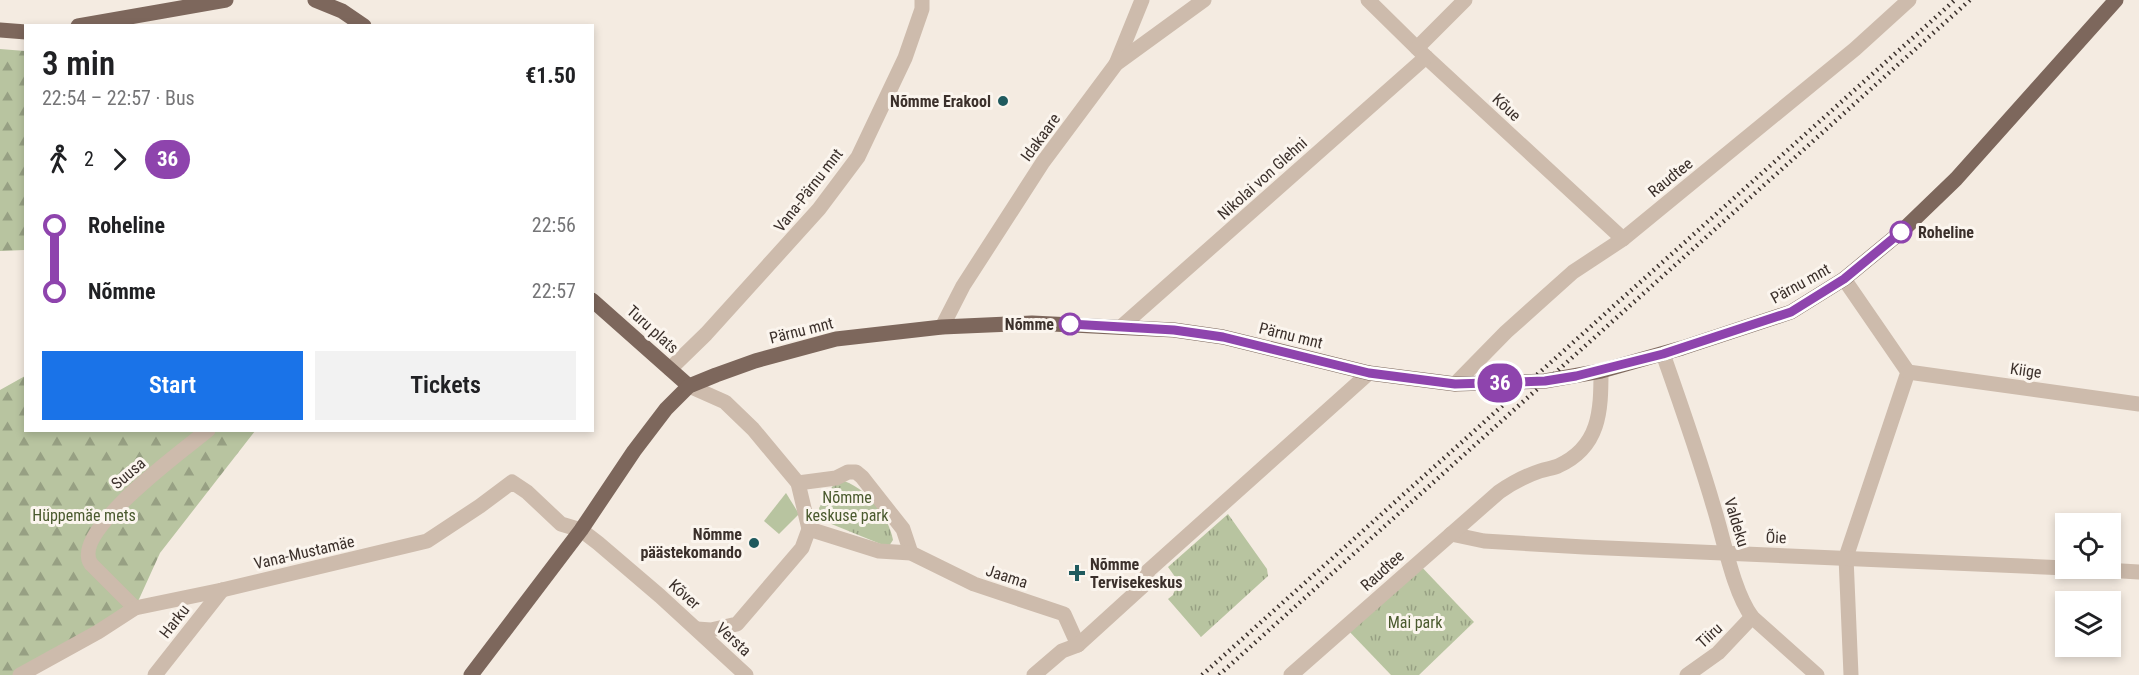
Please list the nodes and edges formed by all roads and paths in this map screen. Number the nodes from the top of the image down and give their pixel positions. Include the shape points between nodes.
1 (226, 0) edge
2 (315, 0) edge
3 (922, 0) edge
4 (1143, 0) edge
5 (1204, 0) edge
6 (1368, 0) edge
7 (1464, 0) edge
8 (1909, 0) edge
9 (2116, 0) edge
10 (89, 24) edge
11 (361, 24) edge
12 (0, 30) edge
13 (24, 32) edge
14 (1421, 52) junction
15 (1116, 64) junction
16 (1623, 239) junction
17 (1844, 279) junction
18 (594, 302) edge
19 (1122, 326) junction
20 (942, 327) junction
21 (1663, 354) junction
22 (670, 369) junction
23 (1601, 371) junction
24 (1908, 372) junction
25 (1369, 373) junction
26 (1455, 384) junction
27 (689, 386) junction
28 (2139, 404) edge
29 (206, 432) edge
30 (798, 483) junction
31 (809, 529) junction
32 (581, 530) junction
33 (1451, 534) junction
34 (910, 553) junction
35 (1728, 555) junction
36 (1846, 557) junction
37 (2055, 567) edge
38 (2121, 571) edge
39 (2139, 572) edge
40 (222, 590) junction
41 (135, 608) junction
42 (1752, 617) junction
43 (697, 629) junction
44 (1075, 638) junction
45 (20, 675) edge
46 (155, 675) edge
47 (471, 675) edge
48 (746, 675) edge
49 (1034, 675) edge
50 (1291, 675) edge
51 (1687, 675) edge
52 (1817, 675) edge
53 (1851, 675) edge

1 - 10 main road
2 - 11 main road via 342,10
3 - 22 street, Vana-Pärnu mnt via 905,58 858,157 819,209
4 - 15 street
5 - 15 street, Idakaare
6 - 14 street, Kõue
7 - 14 street, Nikolai von Glehni
8 - 16 street, Raudtee
9 - 17 main road, Pärnu mnt via 1956,179
12 - 13 main road
14 - 16 street, Kõue
14 - 19 street, Nikolai von Glehni
15 - 20 street, Idakaare via 1043,162 963,286
16 - 26 street, Raudtee via 1574,272
17 - 21 main road, Pärnu mnt via 1791,312
17 - 24 street
18 - 22 main road, Turu plats
19 - 20 main road, Pärnu mnt via 1032,323
19 - 25 main road, Pärnu mnt via 1223,337
20 - 27 main road, Pärnu mnt via 836,339 755,361
21 - 23 main road, Pärnu mnt
21 - 35 street, Valdeku
22 - 27 main road, Turu plats
23 - 26 main road, Pärnu mnt via 1545,381
23 - 33 street, Raudtee via 1598,416 1587,446 1557,467 1513,482
24 - 28 street, Kiige
24 - 36 street
25 - 26 main road, Pärnu mnt
25 - 44 street via 1157,563 1148,572 1144,585
27 - 30 street via 725,402
27 - 32 main road, Pärnu mnt via 634,451
29 - 41 street, Suusa via 118,504 88,545 91,564
30 - 31 street
30 - 34 street via 855,472 903,529
31 - 34 street, Jaama via 879,550
31 - 43 street, Kõver via 802,548 737,624
32 - 40 street, Vana-Mustamäe via 561,524 512,482 427,541
32 - 43 street, Kõver
32 - 47 main road, Pärnu mnt
33 - 35 street, Õie via 1484,541
33 - 50 street, Raudtee
34 - 44 street, Jaama via 974,584 1064,614
35 - 36 street, Õie
35 - 42 street, Valdeku via 1745,608
36 - 37 street, Õie
36 - 53 street
38 - 39 street
40 - 41 street, Vana-Mustamäe
40 - 46 street, Harku
41 - 45 street, Vana-Mustamäe
42 - 51 street, Tiiru via 1719,654
42 - 52 street, Valdeku
43 - 48 street, Versta
44 - 49 street

